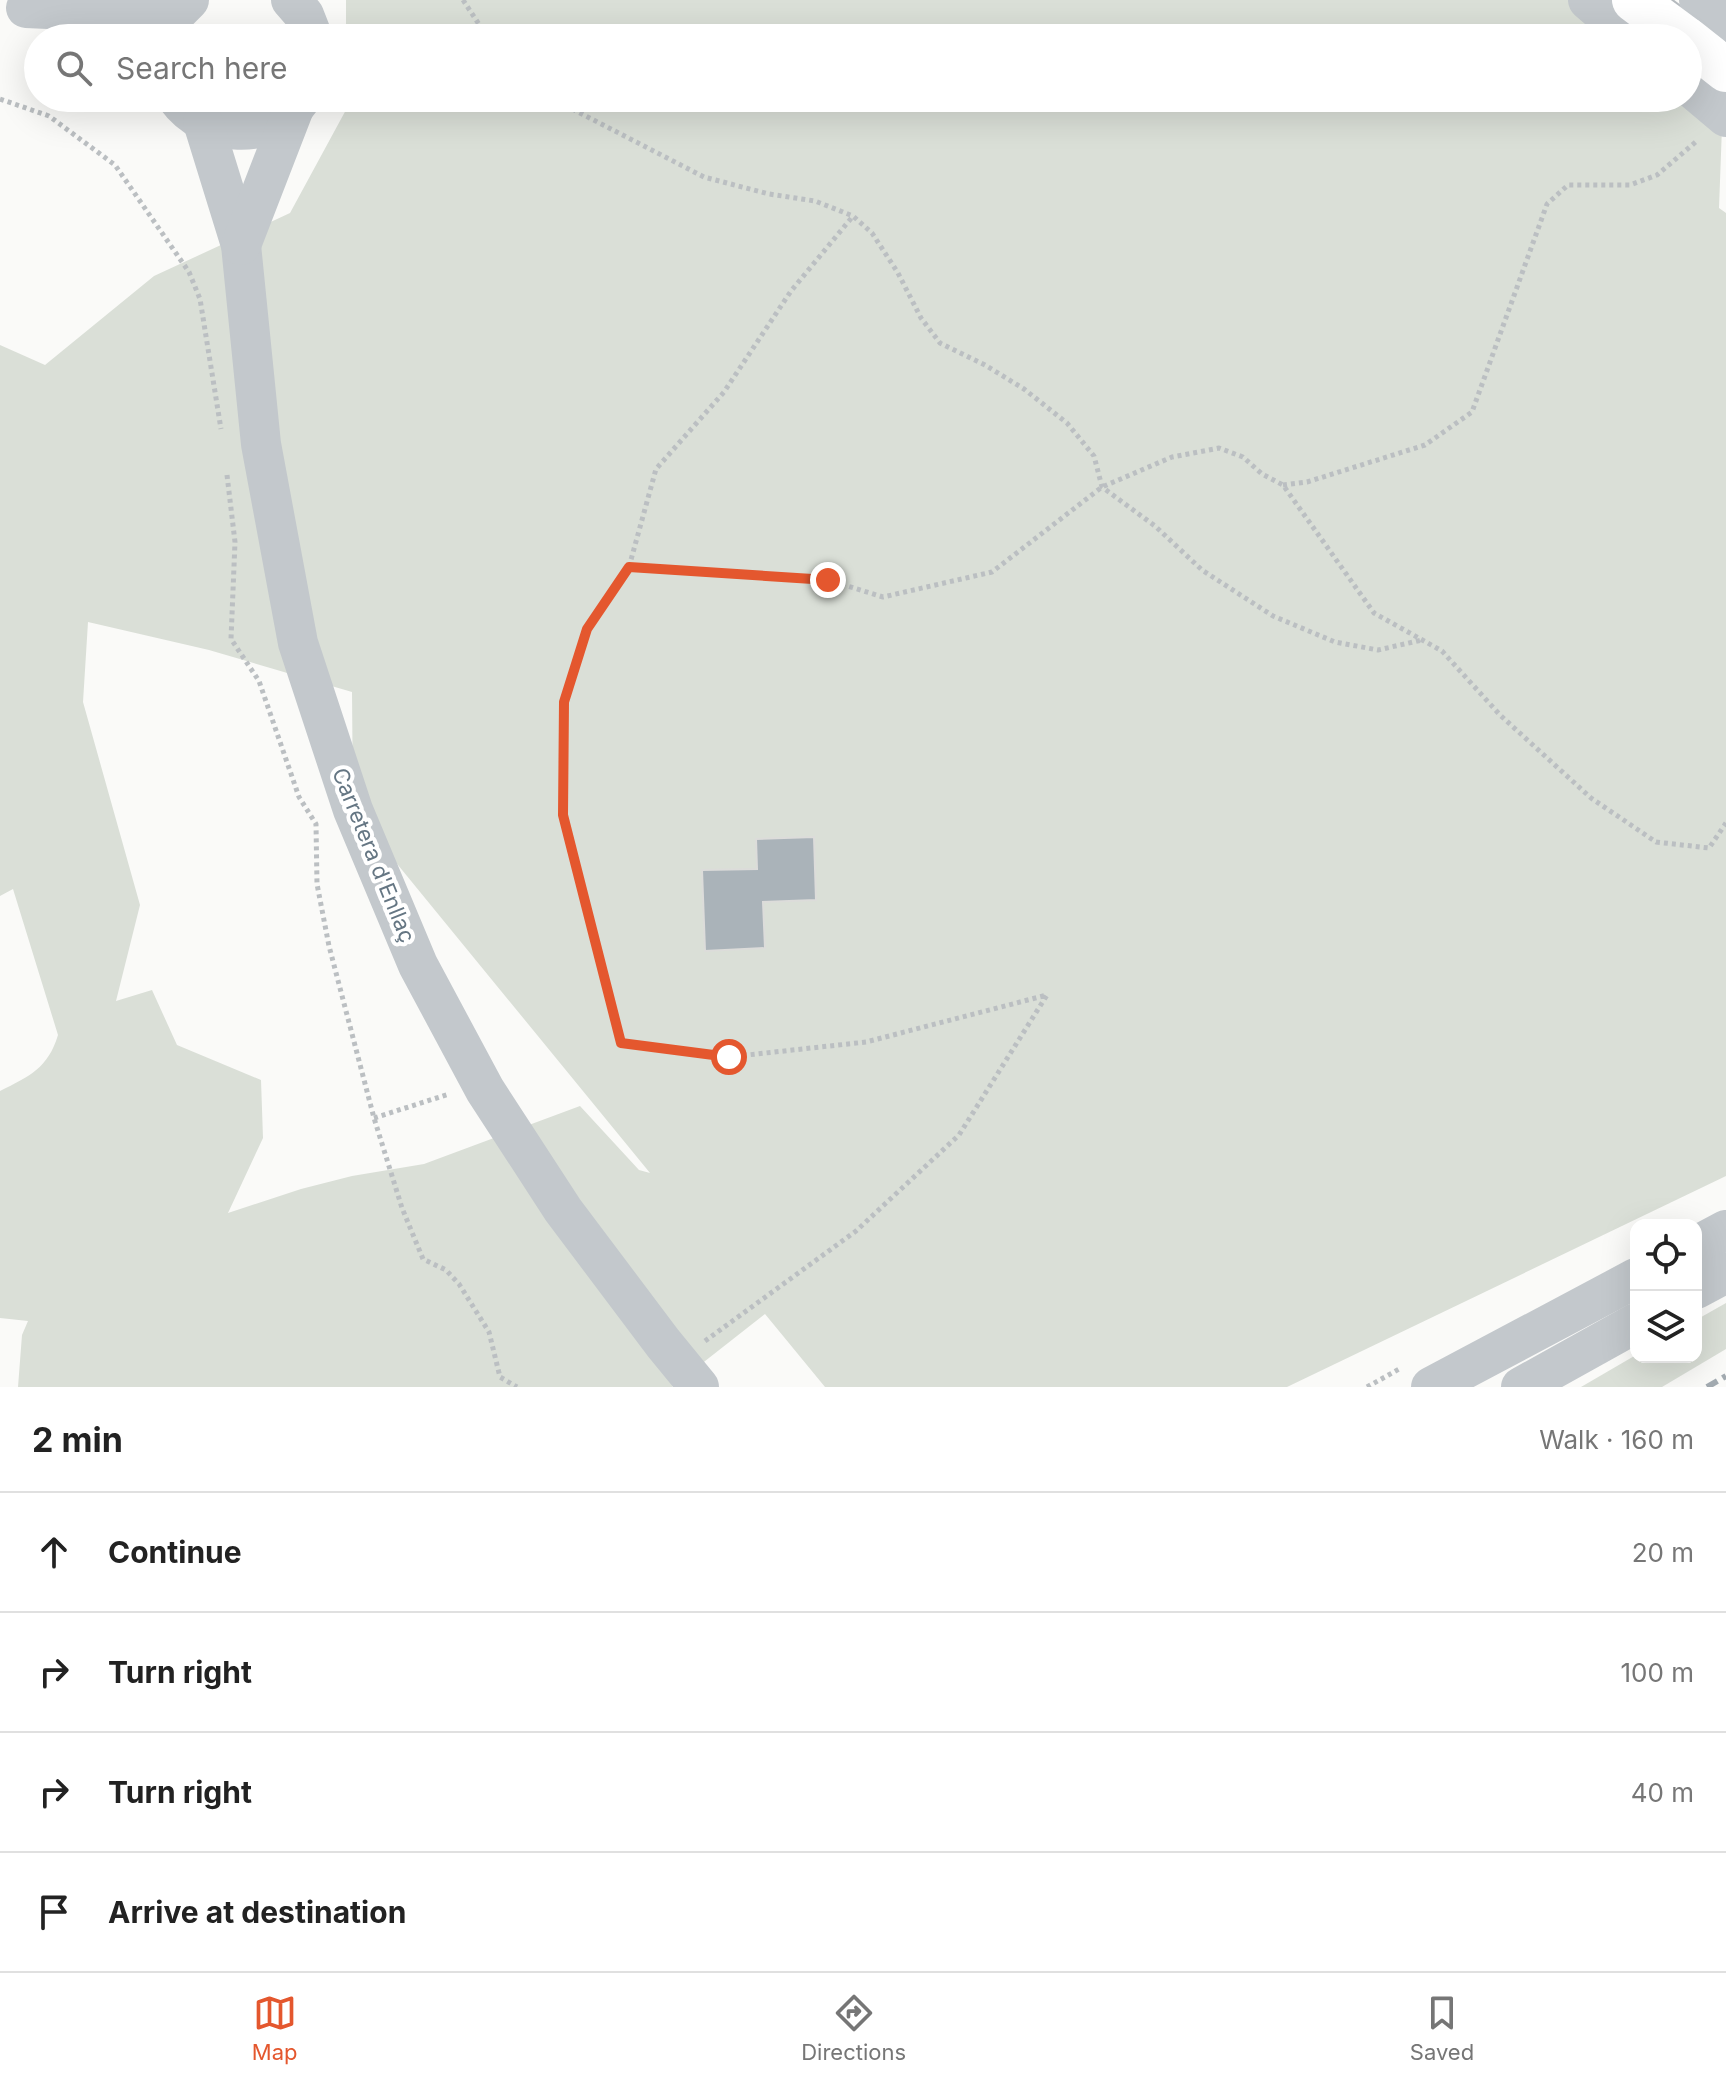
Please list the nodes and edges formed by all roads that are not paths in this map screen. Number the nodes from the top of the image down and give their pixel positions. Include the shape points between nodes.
1 (166, 0) edge
2 (189, 0) edge
3 (1588, 0) edge
4 (1634, 0) edge
5 (1645, 0) edge
6 (13, 5) edge
7 (57, 24) edge
8 (172, 24) edge
9 (1616, 24) edge
10 (1681, 24) edge
11 (1684, 24) edge
12 (1702, 40) edge
13 (1726, 70) edge
14 (1702, 97) edge
15 (186, 112) edge
16 (196, 112) edge
17 (288, 112) edge
18 (294, 112) edge
19 (1726, 117) edge
20 (241, 245) junction
21 (1726, 1230) edge
22 (1702, 1243) edge
23 (1726, 1273) edge
24 (1630, 1281) edge
25 (1702, 1286) edge
26 (1630, 1326) edge
27 (699, 1387) edge
28 (1431, 1387) edge
29 (1521, 1387) edge

1 - 6 street via 117,12
2 - 8 street
3 - 9 street
4 - 10 main road
5 - 11 main road
6 - 7 street
12 - 13 main road
14 - 19 street
15 - 20 street, Carretera d'Enllaç
16 - 17 street via 228,130 251,130
18 - 20 street, Carretera d'Enllaç
20 - 27 street, Carretera d'Enllaç via 261,444 298,643 353,810 418,965 479,1080 563,1210
21 - 22 street
23 - 25 street
24 - 28 street
26 - 29 street

